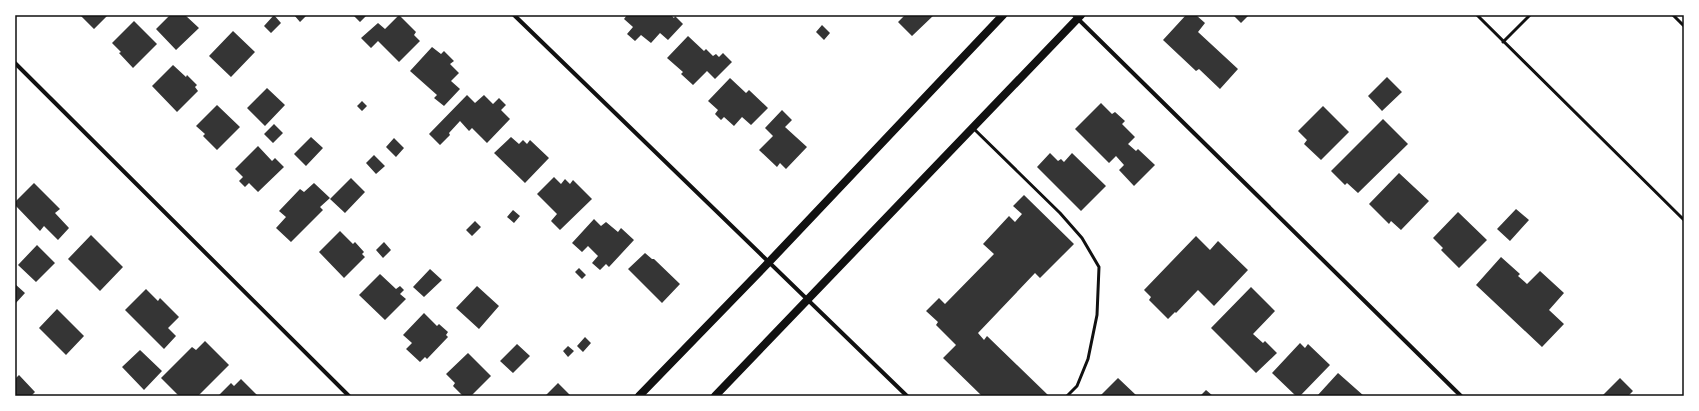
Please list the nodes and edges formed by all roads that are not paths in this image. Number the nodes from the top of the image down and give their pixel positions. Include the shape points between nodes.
1 (514, 15) edge
2 (1003, 15) edge
3 (1477, 15) edge
4 (1530, 15) edge
5 (1673, 15) edge
6 (1077, 16) edge
7 (1684, 26) edge
8 (1503, 42) junction
9 (15, 63) edge
10 (973, 128) junction
11 (1684, 220) edge
12 (769, 262) junction
13 (808, 300) junction
14 (349, 396) edge
15 (639, 396) edge
16 (715, 396) edge
17 (907, 396) edge
18 (1067, 396) edge
19 (1460, 396) edge

1 - 12 street
2 - 12 main road
3 - 8 lane
4 - 8 lane
5 - 7 lane
6 - 10 main road
6 - 19 street
8 - 11 lane
9 - 14 street
10 - 13 main road
10 - 18 lane via 1060,213 1082,238 1099,267 1096,315 1088,359 1077,386
12 - 13 street
12 - 15 main road
13 - 16 main road
13 - 17 street

